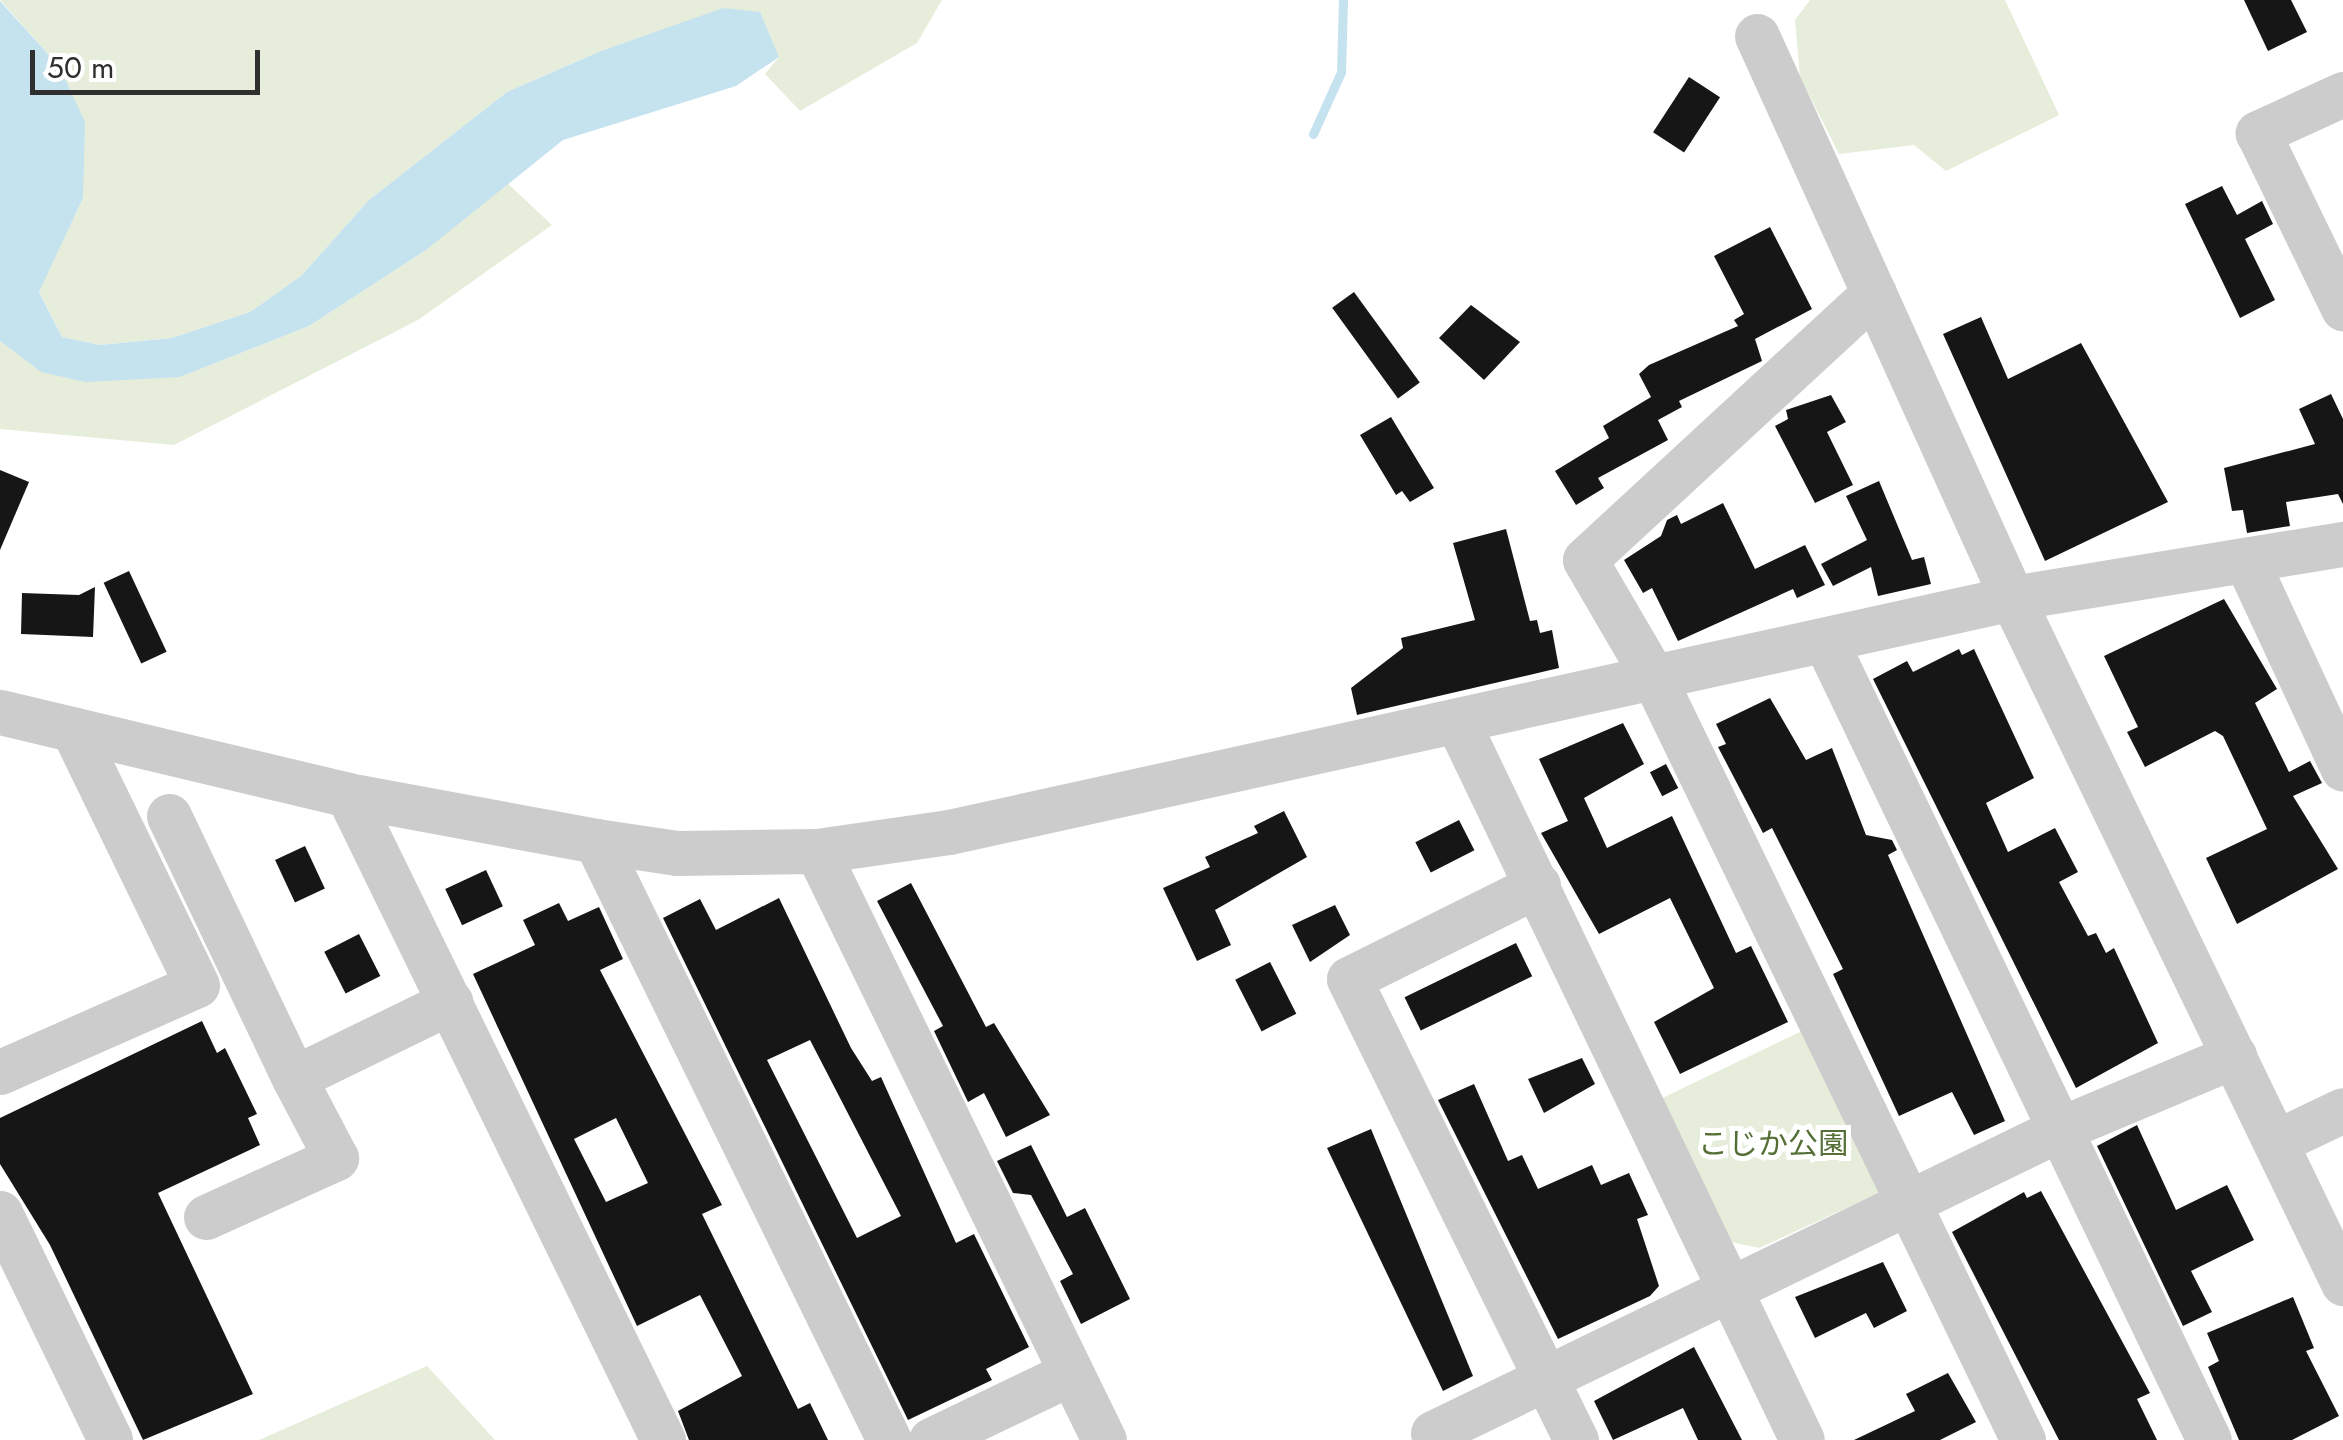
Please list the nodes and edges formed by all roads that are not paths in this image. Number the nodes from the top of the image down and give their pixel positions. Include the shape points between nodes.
1 (1758, 36) dead end
2 (2343, 94) edge
3 (1874, 293) junction
4 (2343, 308) edge
5 (2343, 544) edge
6 (2246, 560) junction
7 (2012, 598) junction
8 (1825, 640) junction
9 (1654, 678) junction
10 (2325, 684) edge
11 (0, 712) edge
12 (1457, 720) junction
13 (73, 730) junction
14 (2343, 769) edge
15 (348, 794) junction
16 (169, 816) dead end
17 (596, 842) junction
18 (817, 851) junction
19 (1538, 884) junction
20 (241, 966) junction
21 (197, 985) junction
22 (450, 1002) junction
23 (2234, 1056) junction
24 (0, 1072) edge
25 (294, 1078) junction
26 (2343, 1110) edge
27 (2060, 1129) junction
28 (2276, 1142) junction
29 (1910, 1206) junction
30 (0, 1212) edge
31 (206, 1217) dead end
32 (2343, 1283) edge
33 (1731, 1290) junction
34 (1071, 1373) junction
35 (1546, 1379) junction
36 (1433, 1433) dead end
37 (110, 1440) edge
38 (663, 1440) edge
39 (888, 1440) edge
40 (931, 1440) edge
41 (1104, 1440) edge
42 (1576, 1440) edge
43 (1802, 1440) edge
44 (2023, 1440) edge
45 (2210, 1440) edge

1 - 3 street
2 - 4 street via 2258,132
3 - 7 street
3 - 9 street via 1585,560
5 - 6 street
6 - 7 street
6 - 10 street
7 - 8 street
7 - 23 street
8 - 9 street
8 - 27 street
9 - 12 street
9 - 29 street
10 - 14 street
11 - 13 street
12 - 18 street via 949,832
12 - 19 street
13 - 15 street
13 - 21 street
15 - 17 street
15 - 22 street
16 - 20 street
17 - 18 street via 677,853
17 - 39 street
18 - 34 street
19 - 33 street
19 - 35 street via 1349,980
20 - 21 street
20 - 25 street
21 - 24 street
22 - 25 street
22 - 38 street
23 - 27 street
23 - 28 street
25 - 31 street via 336,1158
26 - 28 street
27 - 29 street
27 - 45 street
28 - 32 street
29 - 33 street
29 - 44 street
30 - 37 street
33 - 35 street
33 - 43 street
34 - 40 street
34 - 41 street
35 - 36 street
35 - 42 street

